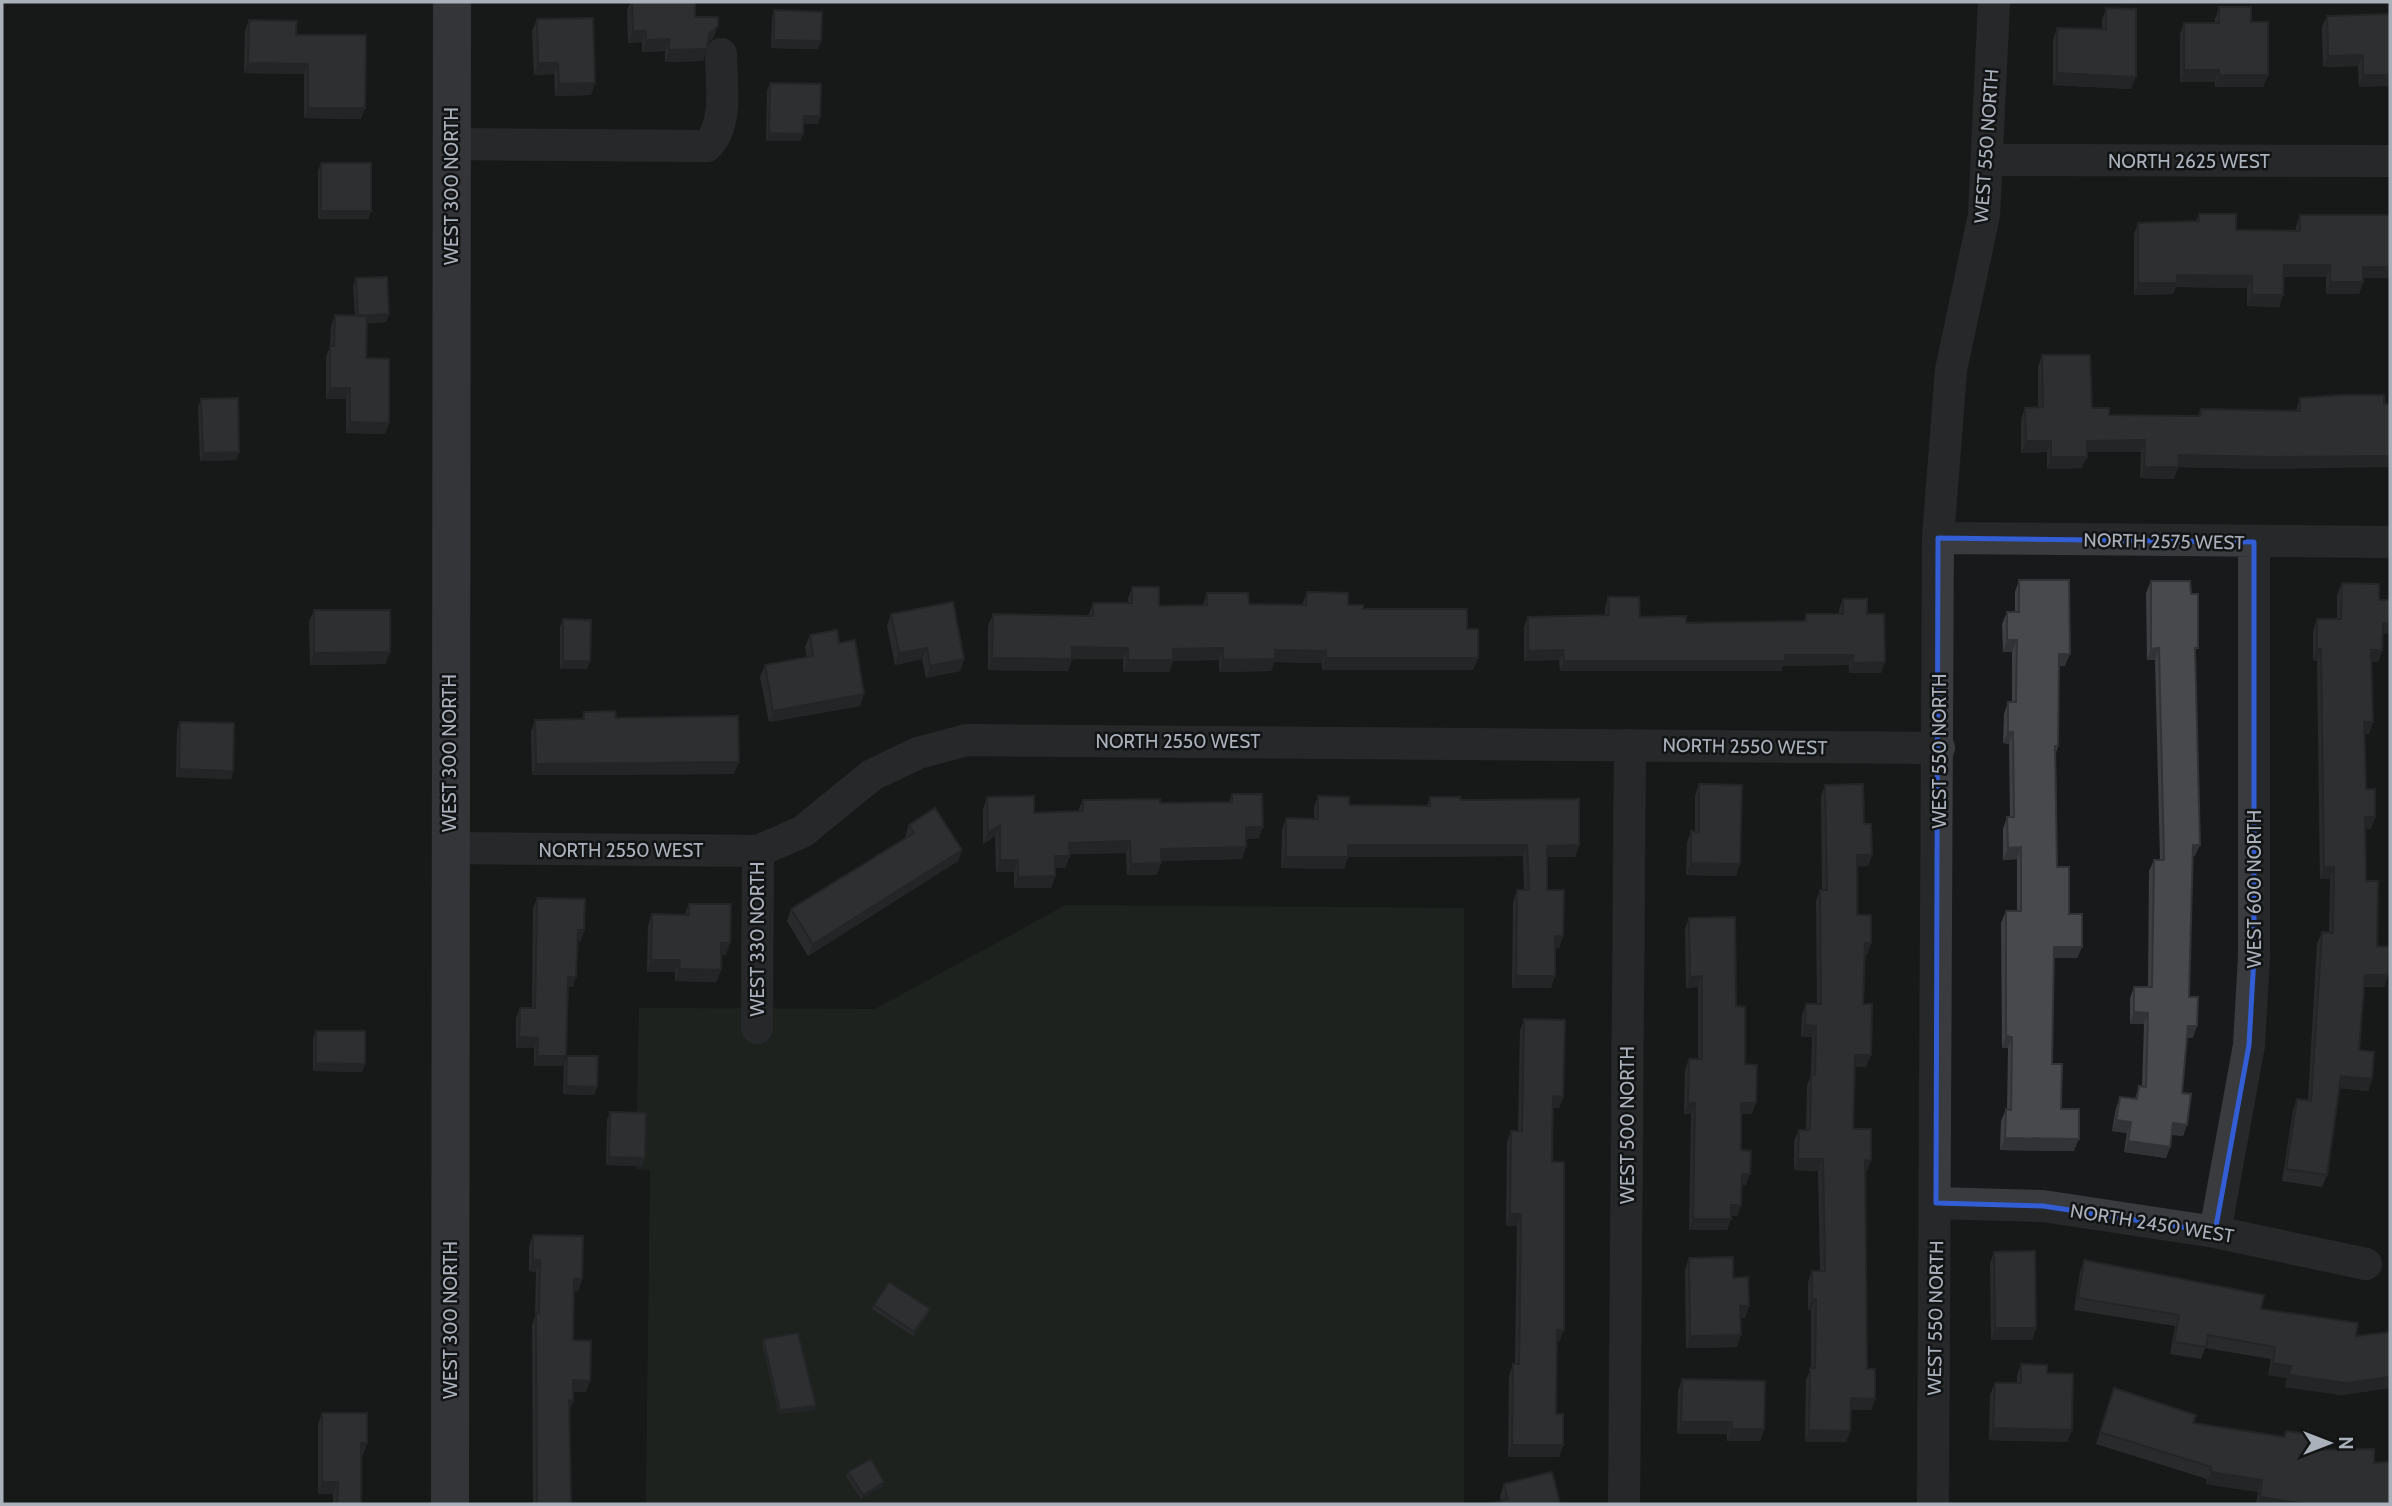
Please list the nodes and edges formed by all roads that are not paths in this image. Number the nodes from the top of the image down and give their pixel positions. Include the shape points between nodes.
1 (452, 2) edge
2 (1994, 2) edge
3 (721, 54) dead end
4 (451, 144) junction
5 (1989, 160) junction
6 (2390, 161) edge
7 (1938, 538) junction
8 (2254, 542) junction
9 (2390, 542) edge
10 (1630, 745) junction
11 (1939, 747) junction
12 (449, 848) junction
13 (758, 851) junction
14 (757, 1028) dead end
15 (1936, 1203) junction
16 (2215, 1232) junction
17 (2366, 1264) dead end
18 (450, 1504) edge
19 (1624, 1504) edge
20 (1933, 1504) edge

1 - 4 main road, WEST 300 NORTH
2 - 5 street, WEST 550 NORTH
3 - 4 street via 721,121 718,135 707,146
4 - 12 main road, WEST 300 NORTH
5 - 6 street, NORTH 2625 WEST
5 - 7 street, WEST 550 NORTH via 1984,215 1951,370
7 - 8 street, NORTH 2575 WEST
7 - 11 street, WEST 550 NORTH
8 - 9 street, NORTH 2575 WEST
8 - 16 street, WEST 600 NORTH via 2249,1045
10 - 11 street, NORTH 2550 WEST
10 - 13 street, NORTH 2550 WEST via 967,740 918,752 872,775 803,832
10 - 19 street, WEST 500 NORTH
11 - 15 street, WEST 550 NORTH
12 - 13 street, NORTH 2550 WEST
12 - 18 main road, WEST 300 NORTH
13 - 14 street, WEST 330 NORTH
15 - 16 street, NORTH 2450 WEST via 2043,1206
15 - 20 street, WEST 550 NORTH
16 - 17 street, NORTH 2450 WEST

